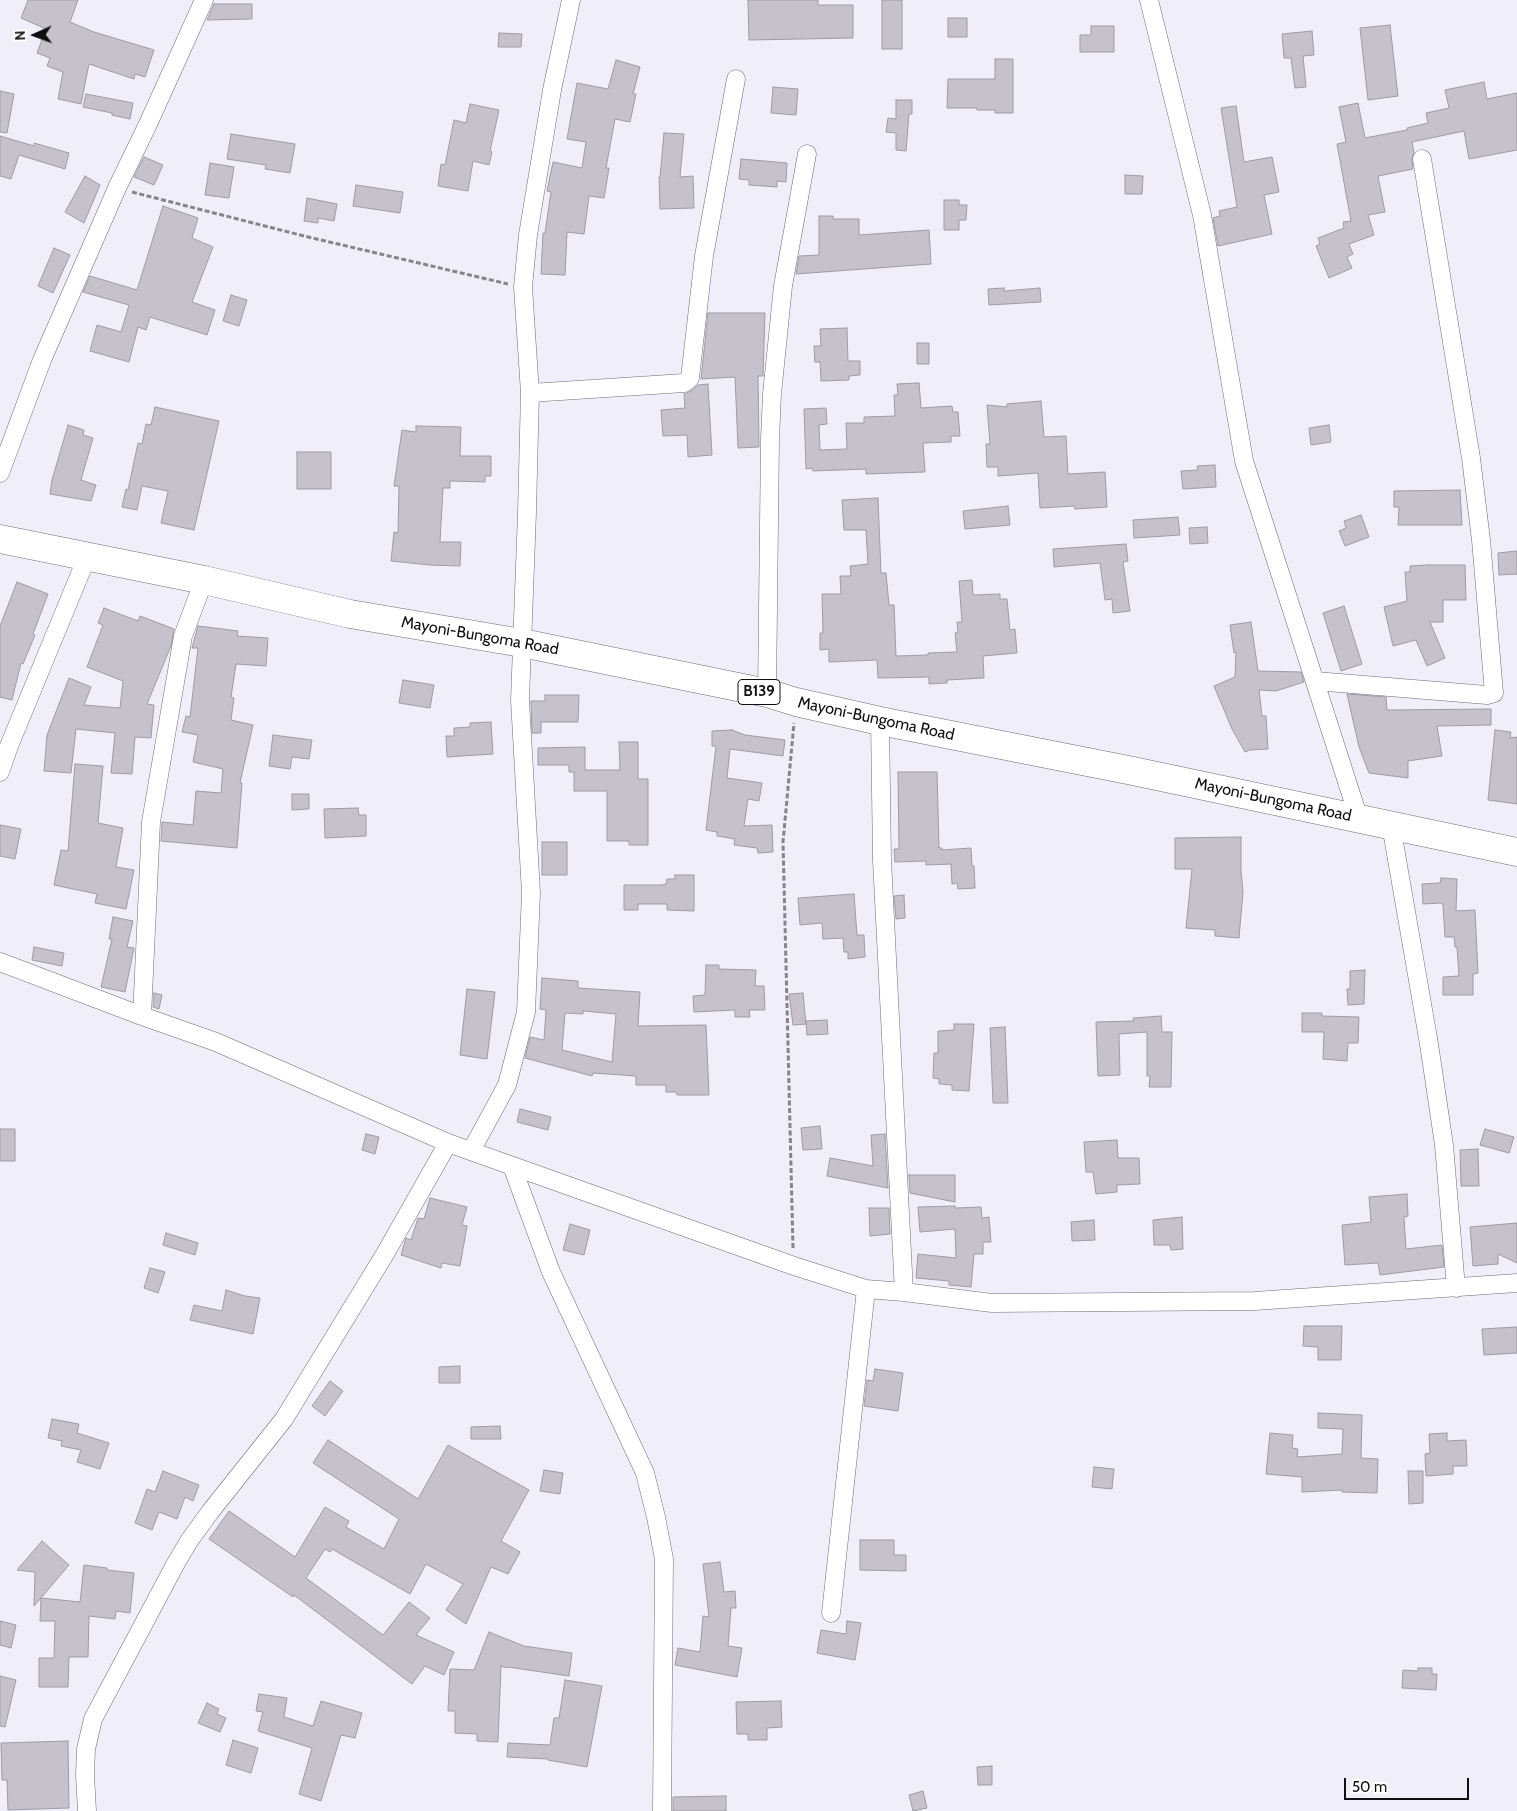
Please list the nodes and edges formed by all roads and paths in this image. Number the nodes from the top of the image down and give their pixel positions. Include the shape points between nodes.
1 (204, 0) edge
2 (571, 0) edge
3 (1149, 0) edge
4 (736, 79) dead end
5 (807, 154) dead end
6 (1422, 159) dead end
7 (117, 188) junction
8 (523, 287) junction
9 (530, 394) junction
10 (0, 473) edge
11 (0, 539) edge
12 (87, 557) junction
13 (204, 580) junction
14 (522, 643) junction
15 (1315, 681) junction
16 (767, 693) junction
17 (796, 702) junction
18 (880, 720) junction
19 (0, 772) edge
20 (1359, 818) junction
21 (1391, 826) junction
22 (1517, 852) edge
23 (0, 962) edge
24 (142, 1016) junction
25 (448, 1143) junction
26 (472, 1151) junction
27 (512, 1166) junction
28 (794, 1266) junction
29 (1517, 1283) edge
30 (1456, 1288) junction
31 (866, 1290) junction
32 (904, 1292) junction
33 (831, 1613) dead end
34 (87, 1811) edge
35 (662, 1811) edge

1 - 7 street
2 - 8 street via 528,235
3 - 15 street via 1202,215 1244,461
4 - 9 street via 704,256 690,378 684,383
5 - 16 street via 783,286 772,394
6 - 15 street via 1471,458 1494,693
7 - 8 path
7 - 10 street via 42,360
8 - 9 street
9 - 14 street
11 - 12 main road, Mayoni-Bungoma Road / B139
12 - 13 main road, Mayoni-Bungoma Road / B139
12 - 19 street
13 - 14 main road, Mayoni-Bungoma Road / B139 via 350,614
13 - 24 street via 183,636 151,822
14 - 16 main road, Mayoni-Bungoma Road / B139
14 - 26 street via 520,700 531,893 526,1012 507,1085
15 - 20 street
16 - 17 main road, Mayoni-Bungoma Road / B139
17 - 18 main road, Mayoni-Bungoma Road / B139
17 - 28 path via 783,842
18 - 20 main road, Mayoni-Bungoma Road / B139
18 - 32 street via 882,860
20 - 21 main road, Mayoni-Bungoma Road / B139
21 - 22 main road, Mayoni-Bungoma Road / B139
21 - 30 street via 1444,1145
23 - 24 street
24 - 25 street via 216,1042
25 - 26 street
25 - 34 street via 284,1420 210,1512 176,1563 94,1719 86,1749
26 - 27 street
27 - 28 street
27 - 35 street via 551,1272 645,1473 656,1517 664,1569
28 - 31 street
29 - 30 street
30 - 32 street via 1255,1301 992,1303
31 - 32 street
31 - 33 street

